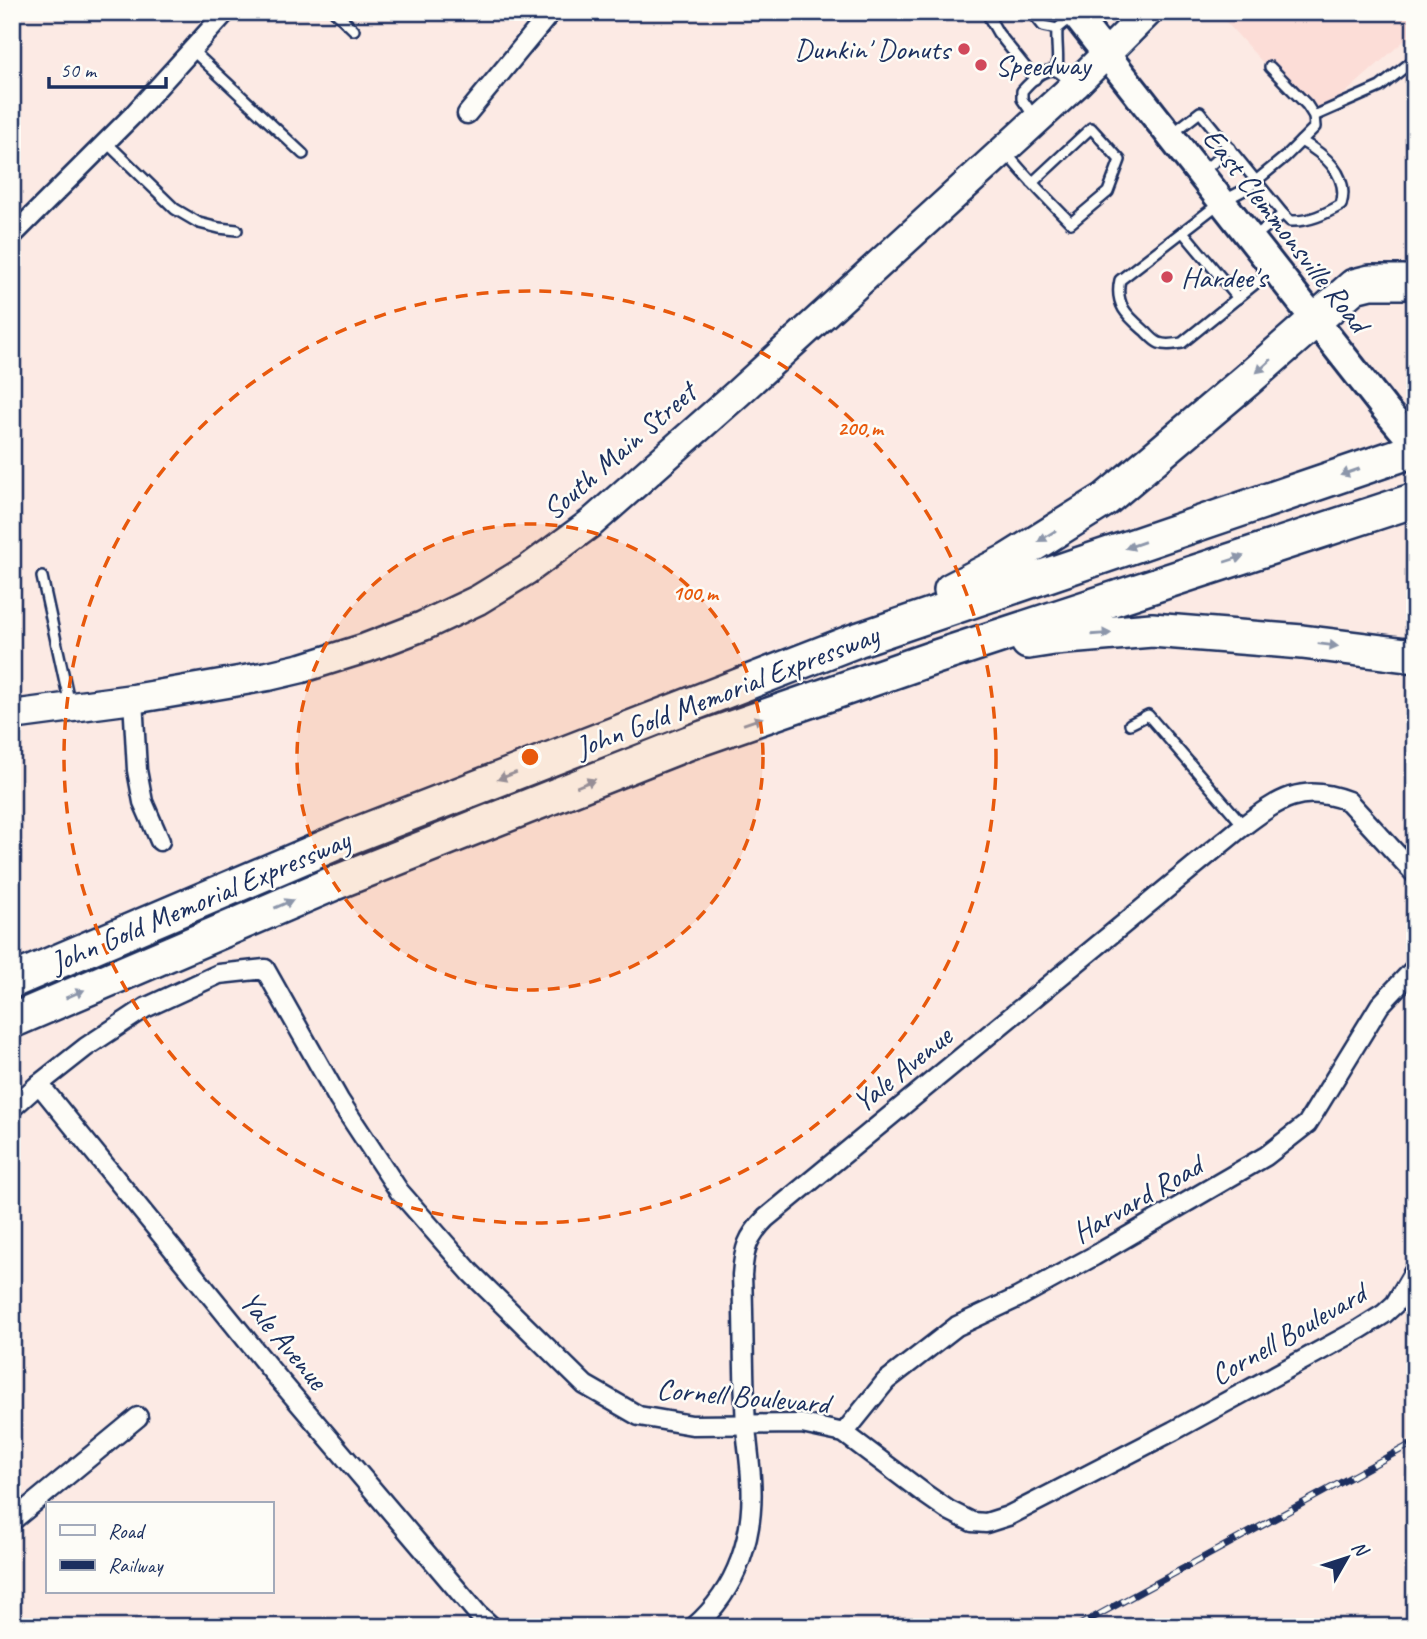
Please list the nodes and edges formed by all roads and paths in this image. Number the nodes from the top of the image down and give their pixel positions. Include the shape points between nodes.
1 (226, 12) edge
2 (335, 12) edge
3 (551, 12) edge
4 (995, 12) edge
5 (1032, 12) edge
6 (1146, 13) edge
7 (1070, 17) edge
8 (354, 30) dead end
9 (192, 50) junction
10 (1107, 55) junction
11 (1415, 59) edge
12 (1270, 67) dead end
13 (1066, 78) junction
14 (1035, 79) junction
15 (467, 114) dead end
16 (1314, 116) junction
17 (1037, 120) junction
18 (1170, 135) junction
19 (1301, 141) junction
20 (106, 142) junction
21 (1230, 148) junction
22 (1003, 150) junction
23 (303, 155) dead end
24 (1199, 174) junction
25 (1256, 181) junction
26 (1032, 183) junction
27 (1221, 202) junction
28 (1283, 214) junction
29 (237, 230) dead end
30 (1183, 232) junction
31 (12, 236) edge
32 (1251, 240) junction
33 (1274, 269) junction
34 (1415, 282) edge
35 (1238, 298) junction
36 (1314, 320) junction
37 (1415, 448) edge
38 (1415, 500) edge
39 (42, 577) dead end
40 (857, 640) junction
41 (1415, 656) edge
42 (936, 657) junction
43 (133, 699) junction
44 (70, 706) junction
45 (12, 715) edge
46 (1130, 724) dead end
47 (1244, 826) junction
48 (160, 841) dead end
49 (1415, 874) edge
50 (1415, 968) edge
51 (12, 981) edge
52 (12, 1021) edge
53 (39, 1084) junction
54 (12, 1108) edge
55 (1415, 1270) edge
56 (138, 1417) dead end
57 (746, 1424) junction
58 (844, 1433) junction
59 (12, 1521) edge
60 (492, 1627) edge
61 (694, 1627) edge

1 - 9 street
2 - 8 lane
3 - 15 street
4 - 14 lane via 990,19 998,33
5 - 7 lane via 1043,26
6 - 10 main road, South Main Street
7 - 10 main road, East Clemmonsville Road
7 - 13 lane via 1056,45
9 - 20 street
9 - 23 lane
10 - 13 main road, South Main Street
10 - 18 main road, East Clemmonsville Road
11 - 16 lane via 1380,87
12 - 16 lane
13 - 14 lane via 1048,70
13 - 17 main road, South Main Street
14 - 17 lane via 1022,91 1022,99
16 - 19 lane via 1315,127
17 - 22 main road, South Main Street
18 - 21 lane via 1200,113
18 - 24 main road, East Clemmonsville Road
19 - 25 lane
19 - 28 lane via 1329,162 1344,186 1344,195 1341,205 1306,220 1290,221
20 - 29 lane via 176,209 199,223
20 - 31 street
21 - 24 lane
21 - 25 lane
22 - 26 lane
22 - 43 main road, South Main Street via 640,480 527,570 467,605 366,648 268,676
24 - 27 main road, East Clemmonsville Road
25 - 27 lane
25 - 28 lane
26 - 26 lane via 1071,223 1108,192 1120,160 1091,128
27 - 30 lane
27 - 32 main road, East Clemmonsville Road
28 - 32 lane
30 - 35 lane
30 - 35 lane via 1120,280 1119,301 1127,315 1157,342 1169,345 1182,343
32 - 33 main road, East Clemmonsville Road
33 - 35 lane
33 - 36 main road, East Clemmonsville Road
34 - 36 highway via 1354,286
36 - 37 main road, East Clemmonsville Road
36 -> 40 highway via 1107,499 1007,561
37 -> 40 highway, John Gold Memorial Expressway
42 -> 38 highway, John Gold Memorial Expressway
39 - 44 lane
40 -> 51 highway, John Gold Memorial Expressway via 352,836
42 -> 41 highway via 1054,638 1152,630
52 -> 42 highway, John Gold Memorial Expressway via 332,884 675,748
43 - 44 main road, South Main Street
43 - 48 street via 137,770
44 - 45 main road, South Main Street
46 - 47 lane via 1147,715
47 - 49 street, Yale Avenue via 1285,798 1306,793 1335,796 1354,805
47 - 57 street, Yale Avenue via 756,1228 748,1240 742,1275
50 - 58 street, Harvard Road via 1380,1004 1307,1124 1266,1156 1106,1249 957,1326 886,1381
53 - 54 street
53 - 57 street, Cornell Boulevard via 145,1008 219,974 265,968 339,1100 400,1191 471,1273 585,1385 639,1416 692,1425
53 - 60 street, Yale Avenue via 271,1370
55 - 58 street, Cornell Boulevard via 1395,1304 1360,1329 1149,1444 986,1523 972,1522 948,1510
56 - 59 street
57 - 58 street, Cornell Boulevard via 802,1424
57 - 61 street, Yale Avenue via 751,1480 748,1537 730,1584

